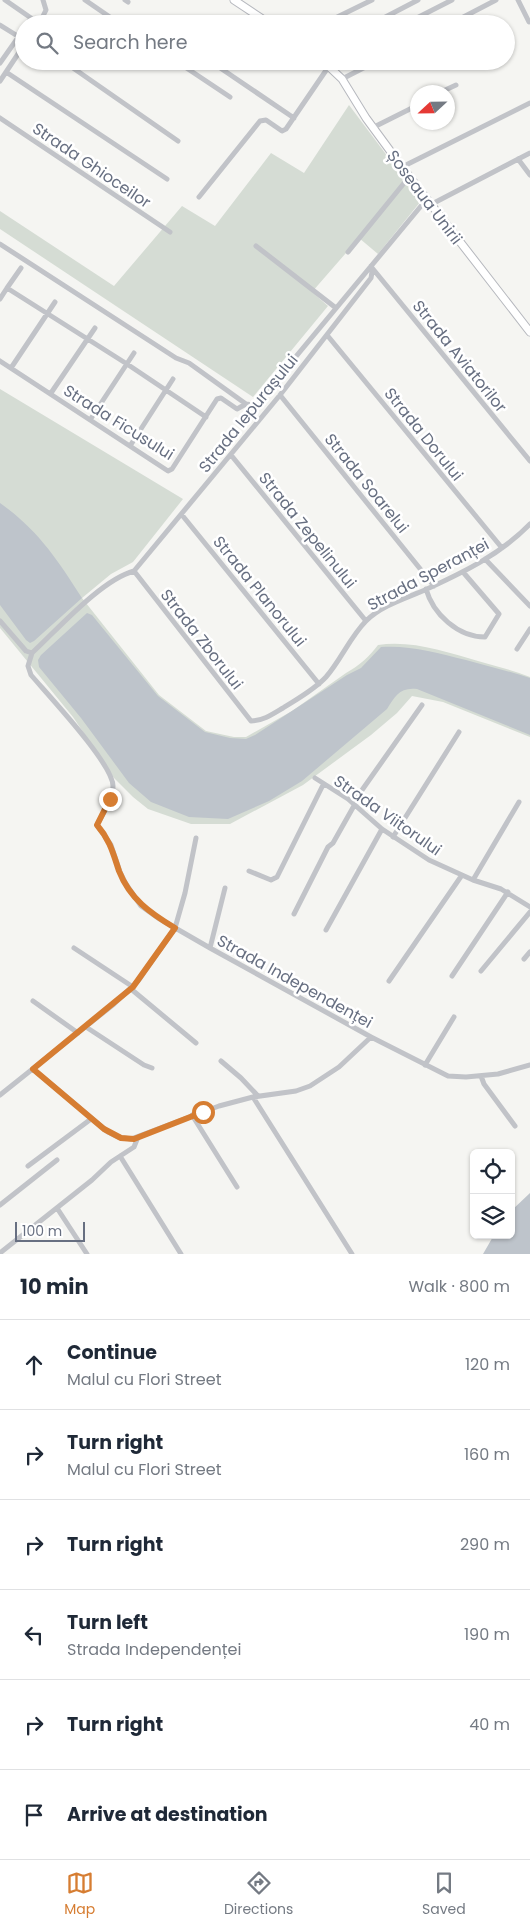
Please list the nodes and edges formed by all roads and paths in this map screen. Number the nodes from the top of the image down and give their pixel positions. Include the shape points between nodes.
1 (5, 0) edge
2 (43, 0) edge
3 (85, 0) edge
4 (234, 0) edge
5 (372, 0) edge
6 (418, 0) edge
7 (452, 0) edge
8 (496, 0) edge
9 (518, 0) edge
10 (27, 15) edge
11 (44, 15) edge
12 (107, 15) edge
13 (256, 15) edge
14 (341, 15) edge
15 (389, 15) edge
16 (423, 15) edge
17 (468, 15) edge
18 (529, 22) dead end
19 (0, 25) edge
20 (15, 35) edge
21 (15, 41) edge
22 (15, 58) edge
23 (0, 63) edge
24 (76, 70) edge
25 (190, 70) edge
26 (223, 70) edge
27 (322, 70) edge
28 (332, 70) edge
29 (360, 70) edge
30 (6, 72) junction
31 (342, 80) junction
32 (0, 81) edge
33 (230, 97) dead end
34 (530, 103) edge
35 (410, 108) edge
36 (0, 118) edge
37 (294, 118) junction
38 (372, 128) junction
39 (178, 141) dead end
40 (530, 153) edge
41 (518, 158) junction
42 (402, 167) junction
43 (530, 175) edge
44 (409, 177) junction
45 (167, 179) dead end
46 (199, 197) dead end
47 (428, 202) junction
48 (170, 232) dead end
49 (0, 244) edge
50 (256, 246) dead end
51 (348, 252) dead end
52 (371, 266) junction
53 (21, 268) dead end
54 (8, 288) junction
55 (0, 299) edge
56 (55, 302) dead end
57 (336, 308) junction
58 (47, 313) junction
59 (95, 328) dead end
60 (530, 332) edge
61 (327, 335) junction
62 (88, 339) junction
63 (134, 354) dead end
64 (0, 361) edge
65 (127, 364) junction
66 (11, 368) junction
67 (173, 379) dead end
68 (166, 391) junction
69 (51, 394) junction
70 (280, 395) junction
71 (248, 405) junction
72 (206, 417) junction
73 (90, 420) junction
74 (130, 446) junction
75 (231, 455) junction
76 (530, 462) edge
77 (182, 515) junction
78 (530, 524) edge
79 (502, 548) junction
80 (485, 559) junction
81 (134, 572) junction
82 (463, 572) junction
83 (434, 586) junction
84 (426, 589) junction
85 (530, 606) edge
86 (0, 621) edge
87 (366, 621) junction
88 (530, 629) edge
89 (516, 649) dead end
90 (32, 653) junction
91 (319, 684) junction
92 (422, 706) dead end
93 (252, 721) joint
94 (459, 732) dead end
95 (315, 778) dead end
96 (323, 784) junction
97 (519, 802) dead end
98 (355, 804) junction
99 (382, 829) junction
100 (393, 837) junction
101 (196, 838) dead end
102 (249, 871) dead end
103 (462, 875) junction
104 (473, 880) junction
105 (224, 888) dead end
106 (508, 892) junction
107 (530, 908) edge
108 (530, 912) edge
109 (294, 914) dead end
110 (175, 928) junction
111 (326, 930) dead end
112 (74, 948) dead end
113 (210, 948) junction
114 (530, 952) edge
115 (524, 959) dead end
116 (481, 971) dead end
117 (452, 976) dead end
118 (389, 982) dead end
119 (132, 988) junction
120 (33, 1001) dead end
121 (454, 1017) dead end
122 (86, 1027) junction
123 (78, 1033) junction
124 (371, 1037) junction
125 (196, 1042) dead end
126 (221, 1060) dead end
127 (425, 1065) junction
128 (530, 1066) edge
129 (152, 1068) dead end
130 (33, 1069) junction
131 (481, 1076) junction
132 (0, 1095) edge
133 (255, 1097) junction
134 (192, 1115) junction
135 (92, 1119) junction
136 (515, 1126) dead end
137 (138, 1137) junction
138 (120, 1156) junction
139 (58, 1160) dead end
140 (28, 1166) dead end
141 (237, 1187) dead end
142 (0, 1205) edge
143 (57, 1208) junction
144 (6, 1248) junction
145 (0, 1253) edge
146 (10, 1254) edge
147 (87, 1254) edge
148 (181, 1254) edge
149 (352, 1254) edge

1 - 10 street
2 - 11 street via 46,10
3 - 12 street
4 - 13 main road
5 - 14 street
6 - 15 street
7 - 16 street
8 - 17 street
9 - 18 street
19 - 20 street
21 - 23 street
22 - 30 street
24 - 39 street
25 - 33 street
26 - 37 street
27 - 37 street
28 - 31 main road, Șoseaua Unirii
29 - 31 street
30 - 32 street
30 - 45 street, Strada Ghioceilor
31 - 38 main road, Șoseaua Unirii
34 - 42 street
35 - 38 street
36 - 48 street, Strada Ghioceilor
37 - 46 street via 282,131 266,120 260,121
38 - 42 main road, Șoseaua Unirii
40 - 41 street
41 - 43 street
41 - 47 street
42 - 44 main road, Șoseaua Unirii
44 - 47 main road, Șoseaua Unirii
44 - 51 street
47 - 52 street, Strada Iepurașului
47 - 60 main road, Șoseaua Unirii
49 - 71 street via 176,358 189,363
50 - 57 street
52 - 57 street, Strada Iepurașului
52 - 61 street, Strada Iepurașului via 371,278
52 - 76 street, Strada Aviatorilor
53 - 54 street
54 - 55 street
54 - 58 street
56 - 58 street
57 - 71 street, Strada Iepurașului via 259,401
58 - 62 street
58 - 66 street
59 - 62 street
61 - 70 street, Strada Iepurașului
61 - 79 street, Strada Dorului
62 - 65 street
62 - 69 street
63 - 65 street
64 - 66 street, Strada Ficusului
65 - 68 street
65 - 73 street
66 - 69 street, Strada Ficusului
67 - 68 street
68 - 72 street
68 - 74 street
69 - 73 street, Strada Ficusului
70 - 75 street, Strada Iepurașului
70 - 83 street, Strada Soarelui
71 - 72 street, Strada Ficusului via 237,408 218,398
72 - 74 street, Strada Ficusului via 171,470
73 - 74 street, Strada Ficusului
75 - 77 street, Strada Iepurașului
75 - 87 street, Strada Zepelinului
77 - 81 street, Strada Iepurașului
77 - 91 street, Strada Planorului
78 - 79 street, Strada Speranței
79 - 80 street, Strada Speranței
80 - 82 street, Strada Speranței
80 - 85 street
81 - 90 street via 103,587
81 - 93 street, Strada Zborului
82 - 83 street, Strada Speranței
82 - 84 street via 499,612 485,637 453,626 436,610
83 - 84 street, Strada Speranței
84 - 87 street, Strada Speranței via 381,610
86 - 90 street via 26,651
87 - 91 street, Strada Speranței
88 - 89 street
90 - 110 street, Strada Independenței via 28,666 31,675 108,770 113,788 97,825 108,839 120,872 131,893 146,909
91 - 93 street, Strada Speranței via 267,717
92 - 98 street
94 - 100 street
95 - 96 street, Strada Viitorului
96 - 98 street, Strada Viitorului
96 - 102 street via 277,877 271,880
97 - 104 street
98 - 99 street, Strada Viitorului
98 - 109 street via 328,847
99 - 100 street, Strada Viitorului
99 - 111 street
100 - 103 street, Strada Viitorului via 429,860
101 - 110 street
103 - 104 street, Strada Viitorului
103 - 118 street
104 - 106 street, Strada Viitorului
105 - 113 street
106 - 107 street, Strada Viitorului
106 - 117 street
108 - 116 street
110 - 113 street, Strada Independenței
110 - 119 street
112 - 119 street
113 - 124 street, Strada Independenței
114 - 115 street
119 - 122 street
119 - 125 street
120 - 123 street
121 - 127 street
122 - 123 street
122 - 129 street
123 - 130 street
124 - 127 street, Strada Independenței
124 - 133 street via 339,1067 310,1086
126 - 133 street via 241,1078
127 - 131 street, Strada Independenței via 452,1077
128 - 131 street, Strada Independenței
130 - 132 street
130 - 135 street
131 - 136 street
133 - 134 street
133 - 149 street
134 - 137 street
134 - 141 street
135 - 137 street via 118,1137
135 - 140 street
137 - 138 street via 134,1147
138 - 143 street
138 - 148 street
139 - 142 street
143 - 144 street
143 - 147 street
144 - 145 street
144 - 146 street

